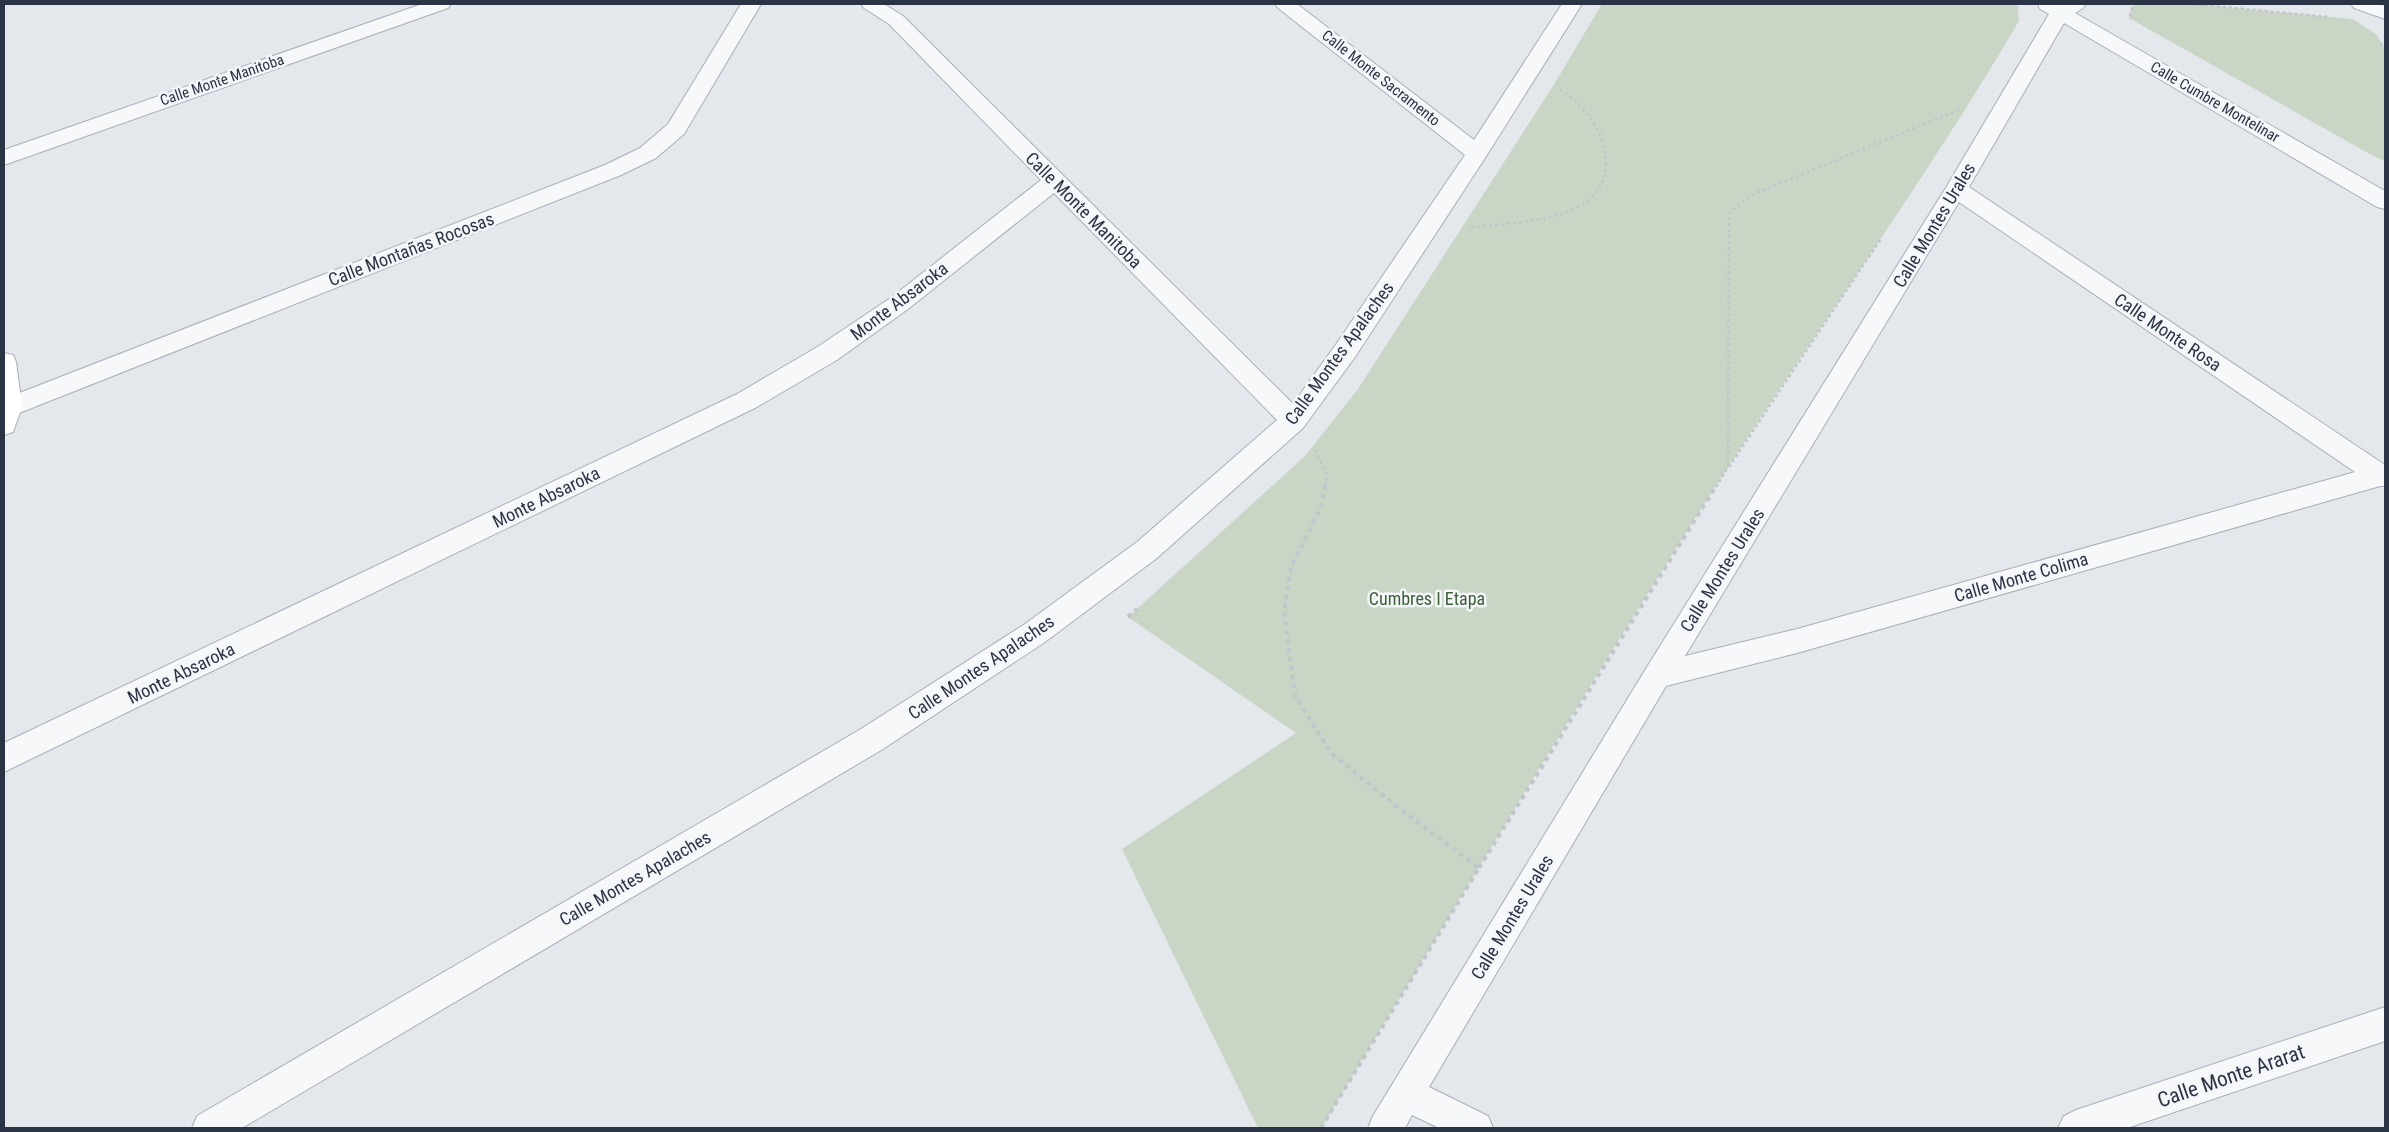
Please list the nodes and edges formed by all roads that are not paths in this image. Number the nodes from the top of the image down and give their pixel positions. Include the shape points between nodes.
1 (441, 4) edge
2 (751, 4) edge
3 (871, 4) edge
4 (1285, 4) edge
5 (1572, 4) edge
6 (2361, 4) edge
7 (2060, 7) edge
8 (2385, 13) edge
9 (1477, 153) junction
10 (4, 158) edge
11 (1054, 181) junction
12 (1956, 189) junction
13 (2385, 201) edge
14 (4, 362) edge
15 (5, 414) edge
16 (1294, 420) junction
17 (2383, 476) edge
18 (1656, 676) junction
19 (4, 758) edge
20 (2385, 1024) edge
21 (1406, 1094) junction
22 (209, 1128) edge
23 (1385, 1128) edge
24 (1476, 1128) edge
25 (2076, 1128) edge

1 - 10 street, Calle Monte Manitoba
2 - 15 street, Calle Montañas Rocosas via 676,129 648,153 613,170
3 - 11 street, Calle Monte Manitoba via 896,20
4 - 9 street, Calle Monte Sacramento
5 - 9 street, Calle Montes Apalaches
6 - 8 street
7 - 12 street, Calle Montes Urales
7 - 13 street, Calle Cumbre Montelinar
9 - 16 street, Calle Montes Apalaches via 1346,350
11 - 16 street, Calle Monte Manitoba
11 - 19 street, Monte Absaroka via 900,303 828,353 746,401
12 - 17 street, Calle Monte Rosa
12 - 18 street, Calle Montes Urales
14 - 15 main road
16 - 22 street, Calle Montes Apalaches via 1147,550 1035,633 872,739
17 - 18 street, Calle Monte Colima via 1797,641
18 - 21 street, Calle Montes Urales
20 - 25 street, Calle Monte Ararat
21 - 23 street, Calle Montes Urales
21 - 24 street

